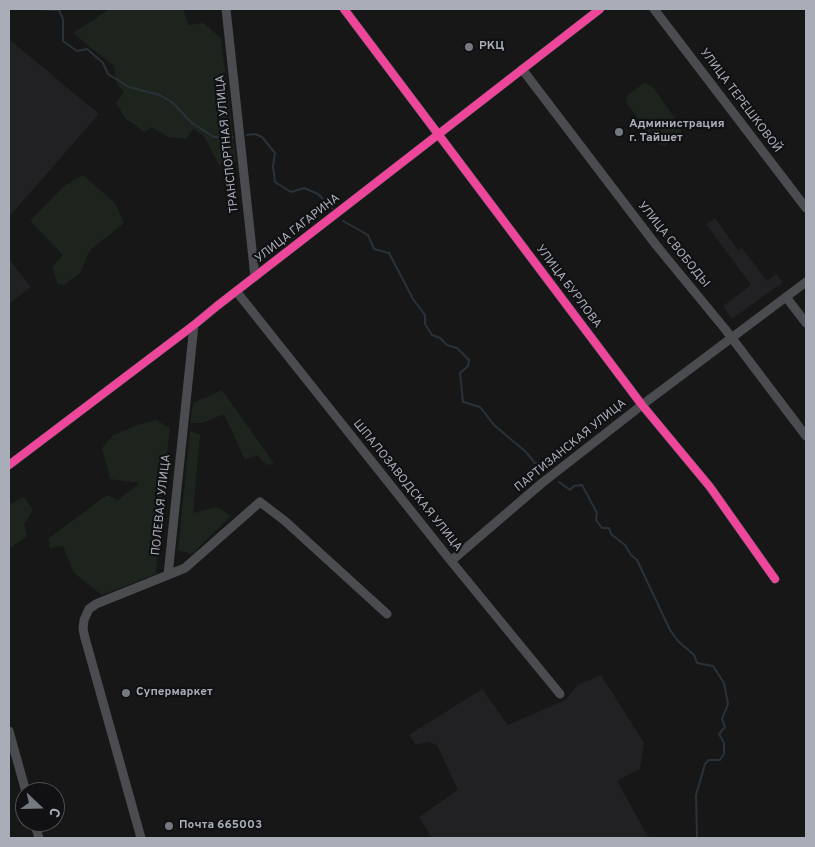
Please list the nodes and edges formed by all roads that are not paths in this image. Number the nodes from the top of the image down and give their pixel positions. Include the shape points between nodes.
1 (226, 9) edge
2 (344, 9) edge
3 (600, 9) edge
4 (654, 9) edge
5 (522, 69) junction
6 (440, 133) junction
7 (806, 208) edge
8 (255, 277) junction
9 (806, 282) edge
10 (236, 291) junction
11 (786, 296) junction
12 (806, 323) edge
13 (194, 324) junction
14 (731, 337) junction
15 (642, 405) junction
16 (806, 436) edge
17 (9, 466) edge
18 (450, 561) junction
19 (168, 574) junction
20 (775, 579) dead end
21 (387, 614) dead end
22 (560, 694) dead end
23 (9, 731) edge
24 (23, 782) edge
25 (141, 838) edge

1 - 8 street, ТРАНСПОРТНАЯ УЛИЦА
2 - 6 street, УЛИЦА БУРЛОВА
3 - 5 street, УЛИЦА ГАГАРИНА
4 - 7 street, УЛИЦА ТЕРЕШКОВОЙ
5 - 6 street, УЛИЦА ГАГАРИНА
5 - 14 street, УЛИЦА СВОБОДЫ
6 - 8 street, УЛИЦА ГАГАРИНА
6 - 15 street, УЛИЦА БУРЛОВА
8 - 10 street, УЛИЦА ГАГАРИНА
9 - 11 street, ПАРТИЗАНСКАЯ УЛИЦА
10 - 13 street, УЛИЦА ГАГАРИНА
10 - 18 street, ШПАЛОЗАВОДСКАЯ УЛИЦА
11 - 12 street
11 - 14 street, ПАРТИЗАНСКАЯ УЛИЦА
13 - 17 street, УЛИЦА ГАГАРИНА
13 - 19 street, ПОЛЕВАЯ УЛИЦА
14 - 15 street, ПАРТИЗАНСКАЯ УЛИЦА
14 - 16 street, УЛИЦА СВОБОДЫ
15 - 18 street, ПАРТИЗАНСКАЯ УЛИЦА via 542,483
15 - 20 street, УЛИЦА БУРЛОВА via 710,487
18 - 22 street, ШПАЛОЗАВОДСКАЯ УЛИЦА
19 - 21 street via 185,568 260,502
19 - 25 street, ПОЛЕВАЯ УЛИЦА via 96,604 89,609 83,628
23 - 24 street

